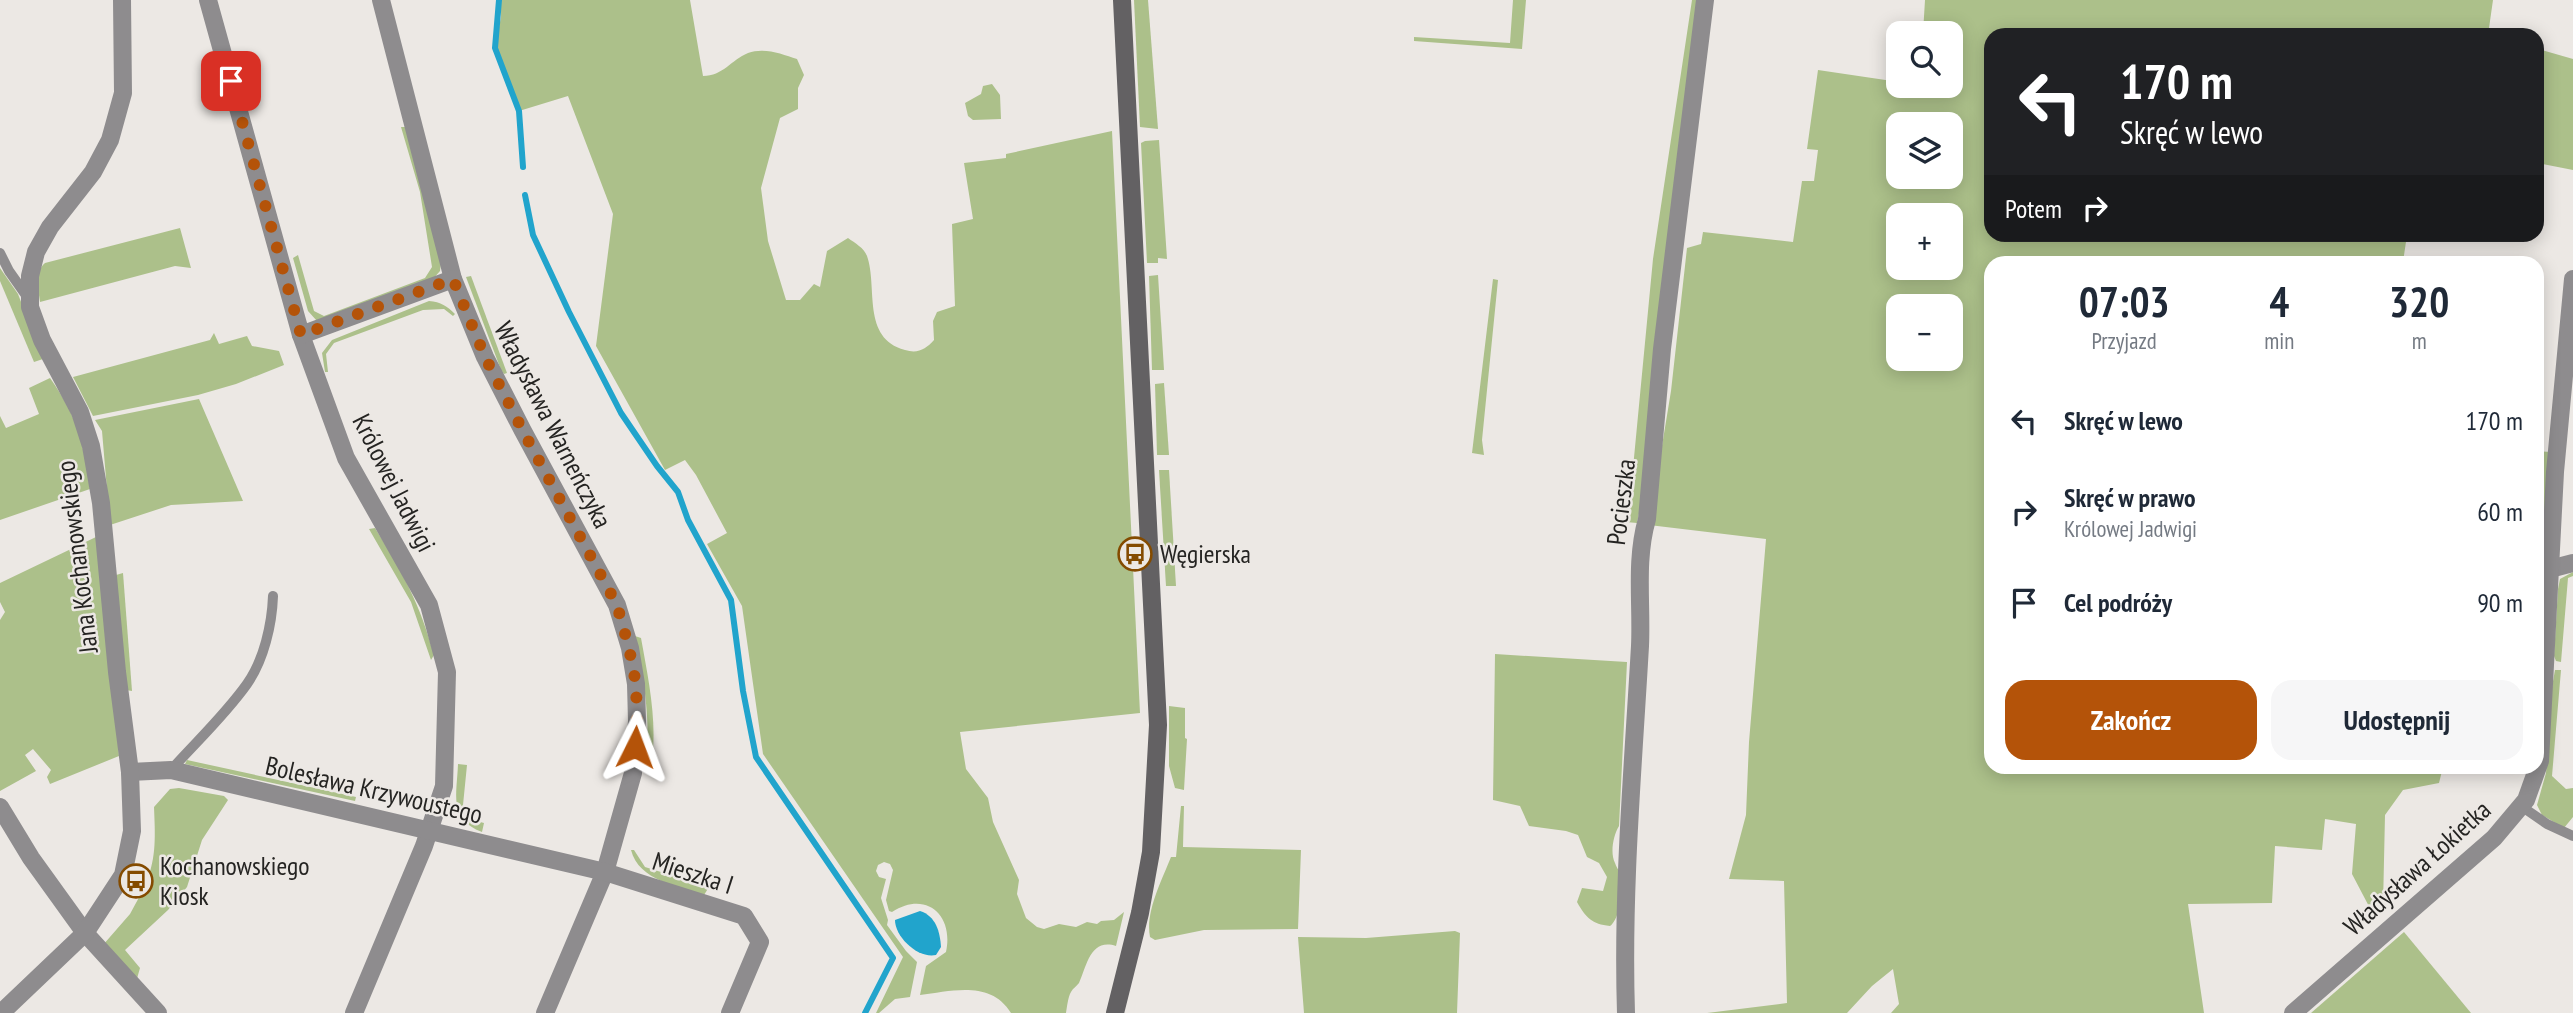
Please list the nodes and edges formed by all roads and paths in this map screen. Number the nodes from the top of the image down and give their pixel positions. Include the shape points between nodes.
1 (122, 0) edge
2 (208, 0) edge
3 (381, 0) edge
4 (1122, 0) edge
5 (1705, 0) edge
6 (0, 253) edge
7 (453, 279) junction
8 (2573, 279) edge
9 (30, 300) junction
10 (301, 335) junction
11 (2573, 563) edge
12 (2550, 569) junction
13 (273, 596) dead end
14 (2544, 684) edge
15 (171, 770) junction
16 (130, 772) junction
17 (2535, 774) edge
18 (2521, 806) junction
19 (0, 807) edge
20 (430, 830) junction
21 (2573, 836) edge
22 (605, 872) junction
23 (85, 933) junction
24 (1, 1013) edge
25 (158, 1013) edge
26 (354, 1013) edge
27 (545, 1013) edge
28 (730, 1013) edge
29 (1115, 1013) edge
30 (1626, 1013) edge
31 (2293, 1013) edge

1 - 9 street, Jana Kochanowskiego via 123,93 110,141 36,252
2 - 10 street, Królowej Jadwigi
3 - 7 street, Władysława Warneńczyka
4 - 29 main road via 1158,725 1151,852
5 - 30 street, Pocieszka via 1662,349 1647,519 1640,543 1641,690 1624,948
6 - 9 lane
7 - 10 street
7 - 22 street, Władysława Warneńczyka via 485,357 617,605 629,648 636,684 633,773
8 - 12 street, Władysława Łokietka
9 - 16 street, Jana Kochanowskiego via 42,340 80,412 91,446
10 - 20 street, Królowej Jadwigi via 346,458 429,605 447,671 444,786
11 - 12 street
12 - 14 street, Władysława Łokietka
13 - 15 lane via 272,619 248,683
15 - 16 street, Bolesława Krzywoustego
15 - 20 street, Bolesława Krzywoustego
16 - 23 street, Jana Kochanowskiego via 132,831 122,875
17 - 18 street, Władysława Łokietka
18 - 21 lane
18 - 31 street, Władysława Łokietka via 2494,838
19 - 23 street
20 - 22 street, Bolesława Krzywoustego
20 - 26 street, Królowej Jadwigi
22 - 27 street, Władysława Warneńczyka
22 - 28 street, Mieszka I via 744,916 760,942
23 - 24 street, Jana Kochanowskiego
23 - 25 street

